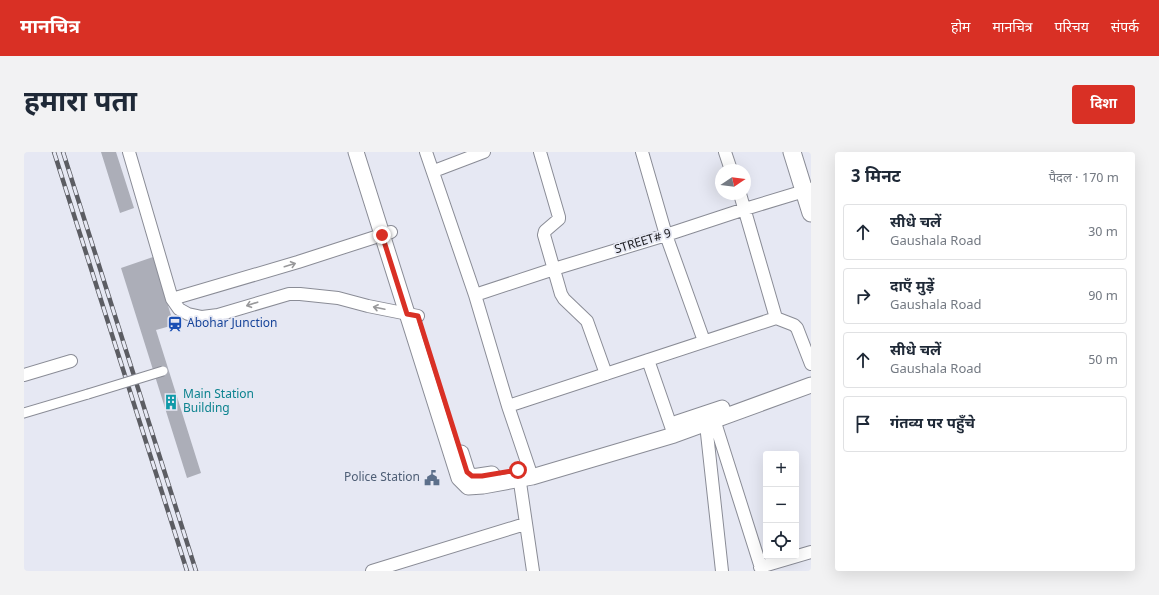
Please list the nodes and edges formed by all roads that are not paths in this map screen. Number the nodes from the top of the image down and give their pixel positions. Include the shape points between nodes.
1 (129, 152) edge
2 (356, 152) edge
3 (366, 152) edge
4 (426, 152) edge
5 (484, 152) edge
6 (540, 152) edge
7 (642, 152) edge
8 (725, 152) edge
9 (792, 152) edge
10 (803, 152) edge
11 (729, 164) edge
12 (434, 171) junction
13 (809, 186) edge
14 (742, 200) edge
15 (745, 208) junction
16 (811, 213) edge
17 (387, 234) junction
18 (666, 235) junction
19 (554, 269) junction
20 (475, 295) junction
21 (172, 299) junction
22 (412, 315) junction
23 (776, 318) junction
24 (704, 341) junction
25 (648, 360) junction
26 (71, 361) dead end
27 (811, 364) edge
28 (163, 371) dead end
29 (606, 374) junction
30 (24, 375) edge
31 (811, 375) edge
32 (811, 385) edge
33 (508, 406) junction
34 (24, 413) edge
35 (709, 418) junction
36 (672, 430) junction
37 (524, 473) junction
38 (525, 524) junction
39 (811, 552) edge
40 (761, 569) edge
41 (372, 571) edge
42 (533, 571) edge
43 (722, 571) edge

1 - 21 street
2 - 17 street
3 - 17 street
4 - 12 street
5 - 12 street
6 - 19 street via 560,217 544,235
7 - 18 street
8 - 11 street
9 - 13 main road
10 - 13 main road
12 - 20 street
13 - 15 street, STREET# 9
13 - 16 main road
14 - 15 street
15 - 18 street, STREET# 9
15 - 23 street
21 -> 17 street
17 - 22 street
18 - 19 street, STREET# 9
18 - 24 street
19 - 20 street, STREET# 9
19 - 29 street via 564,299 587,321
20 - 33 street
22 -> 21 street via 338,298 289,294 218,315 202,317 179,309
22 - 37 street via 458,478 468,487 483,486
23 - 24 street
23 - 27 street via 797,328
24 - 25 street
25 - 29 street
25 - 36 street
26 - 30 street
28 - 34 street, bridge
29 - 33 street
31 - 35 street
32 - 35 street
33 - 37 street
35 - 36 street
35 - 40 street
35 - 43 street
36 - 37 street
37 - 38 street
38 - 41 street
38 - 42 street
39 - 40 street

